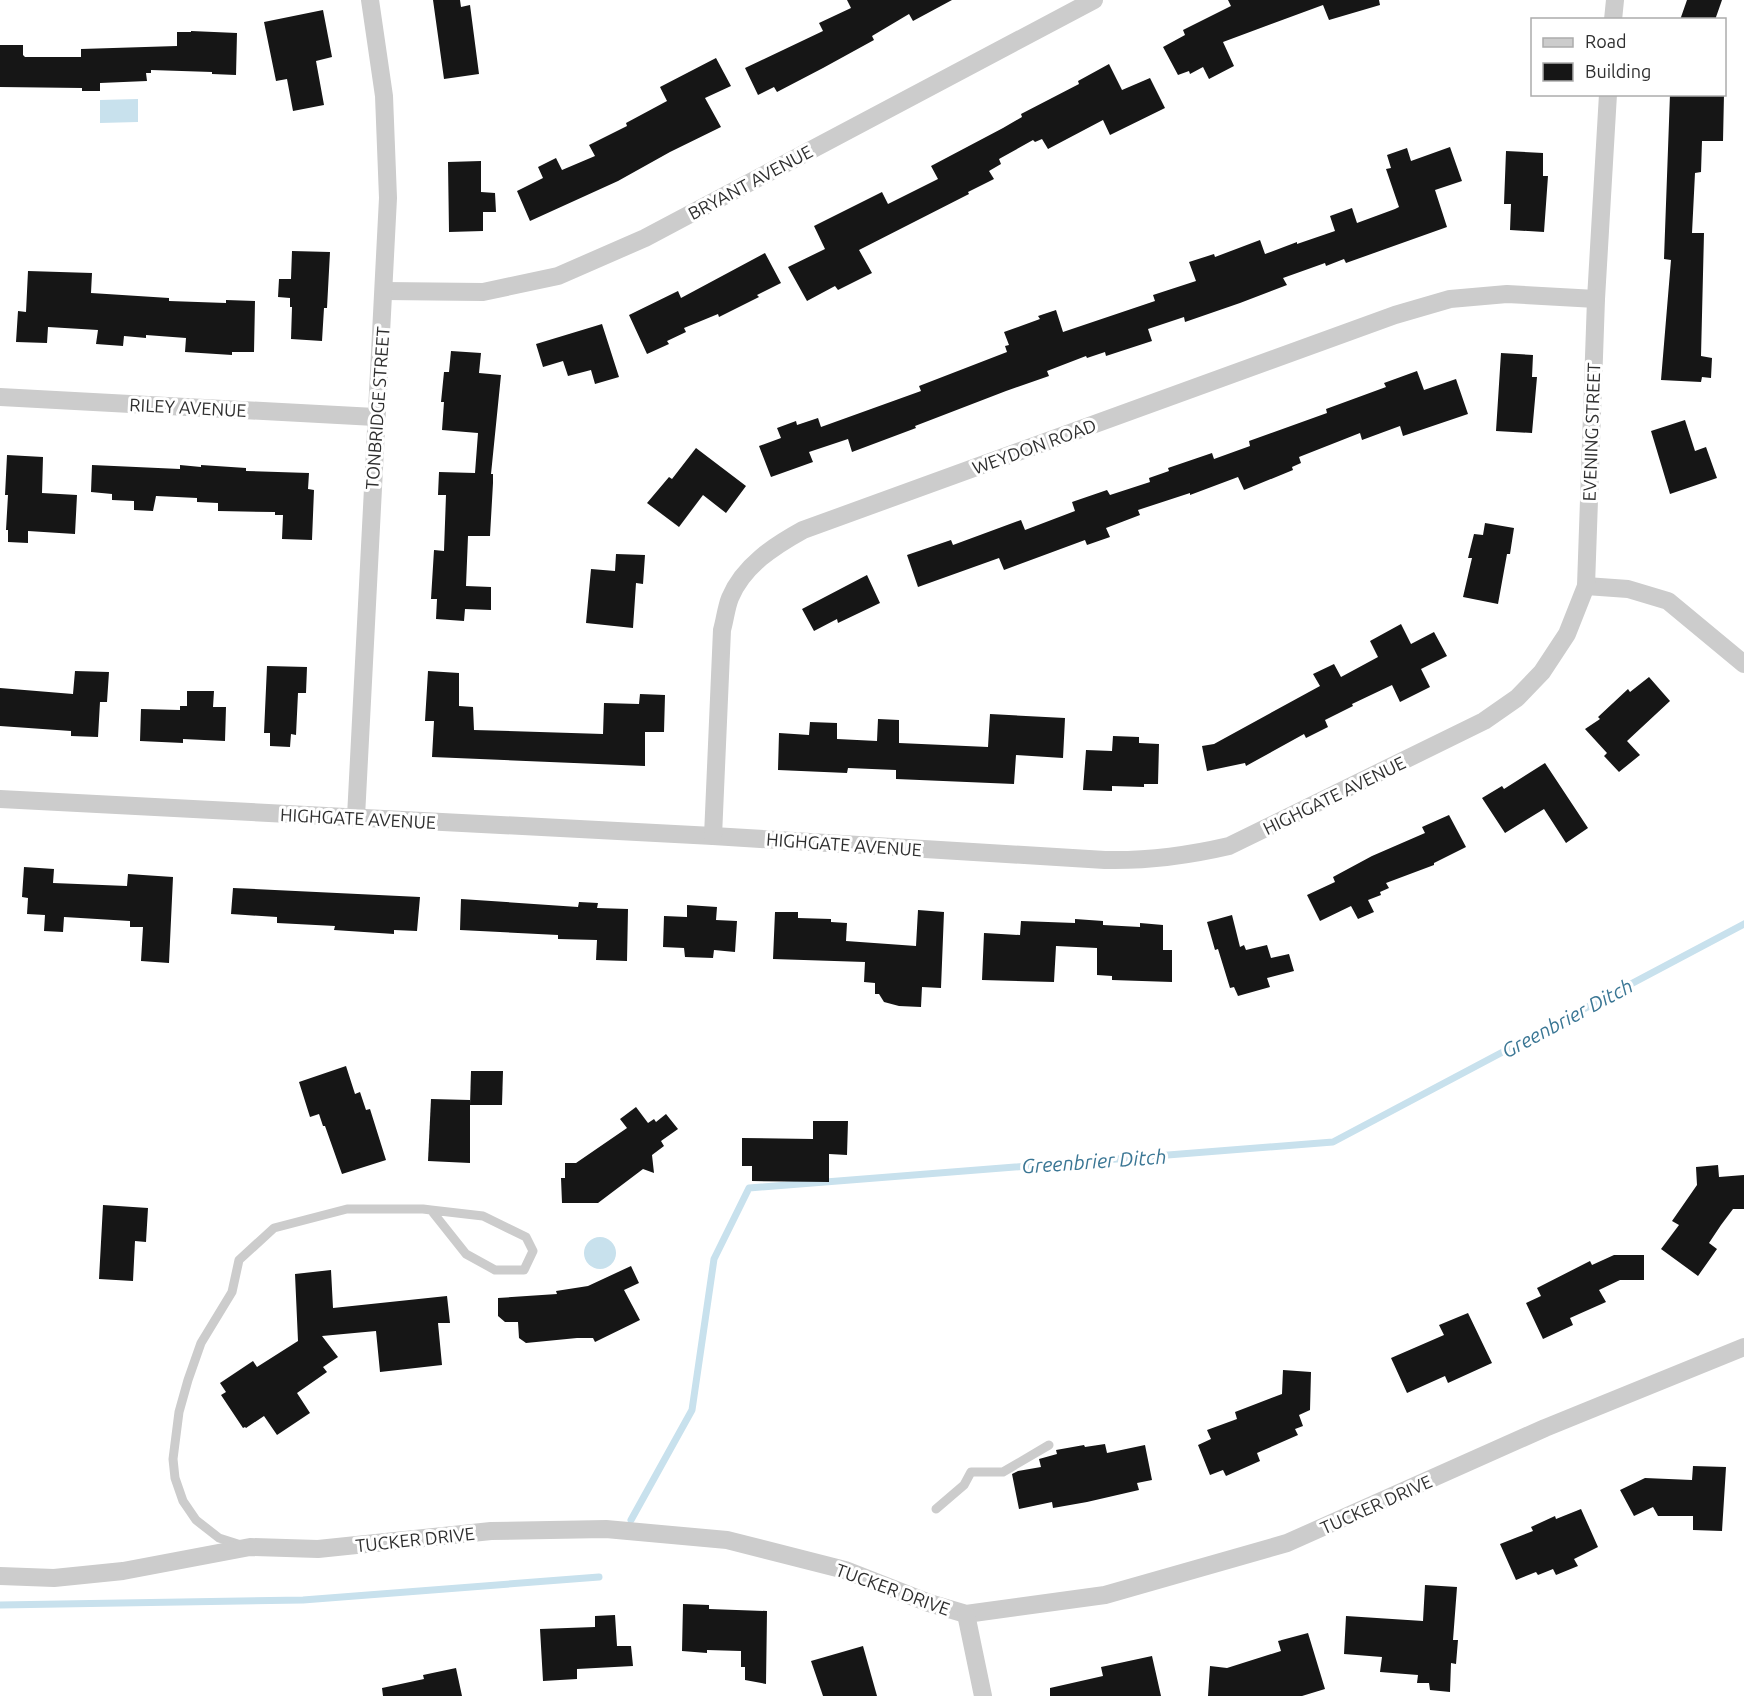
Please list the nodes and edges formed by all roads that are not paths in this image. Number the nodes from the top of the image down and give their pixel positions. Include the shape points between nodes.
1 (370, 0) edge
2 (1094, 0) edge
3 (1616, 0) edge
4 (1613, 18) edge
5 (1608, 96) edge
6 (384, 291) junction
7 (1596, 300) junction
8 (0, 397) edge
9 (375, 417) junction
10 (1586, 585) junction
11 (1744, 664) edge
12 (0, 799) edge
13 (356, 817) junction
14 (713, 836) junction
15 (430, 1210) junction
16 (1744, 1347) edge
17 (1049, 1445) dead end
18 (936, 1509) dead end
19 (252, 1548) junction
20 (0, 1576) edge
21 (966, 1614) junction
22 (983, 1696) edge

1 - 6 street, TONBRIDGE STREET via 384,96 388,198
2 - 6 street, BRYANT AVENUE via 645,238 558,276 483,292
3 - 4 street
5 - 7 street, EVENING STREET
6 - 9 street, TONBRIDGE STREET
7 - 10 street, EVENING STREET
7 - 14 street, WEYDON ROAD via 1507,294 1450,299 1395,315 803,530 774,546 749,568 730,598 722,630
8 - 9 street, RILEY AVENUE
9 - 13 street, TONBRIDGE STREET
10 - 11 street via 1628,589 1668,601
10 - 14 street, HIGHGATE AVENUE via 1567,634 1542,672 1517,698 1484,721 1229,846 1141,861
12 - 13 street, HIGHGATE AVENUE
13 - 14 street, HIGHGATE AVENUE
15 - 15 lane via 483,1216 526,1237 533,1251 524,1270 495,1270 466,1254
15 - 19 lane via 347,1209 294,1222 274,1228 239,1260 232,1292 201,1343 188,1380 173,1459 180,1494 196,1520 219,1538
16 - 21 street, TUCKER DRIVE via 1545,1428 1287,1543 1105,1595
17 - 18 lane via 1004,1472 971,1472 964,1485
19 - 20 street, TUCKER DRIVE via 111,1572 54,1578
19 - 21 street, TUCKER DRIVE via 318,1549 502,1531 606,1529 727,1540 845,1570
21 - 22 street

